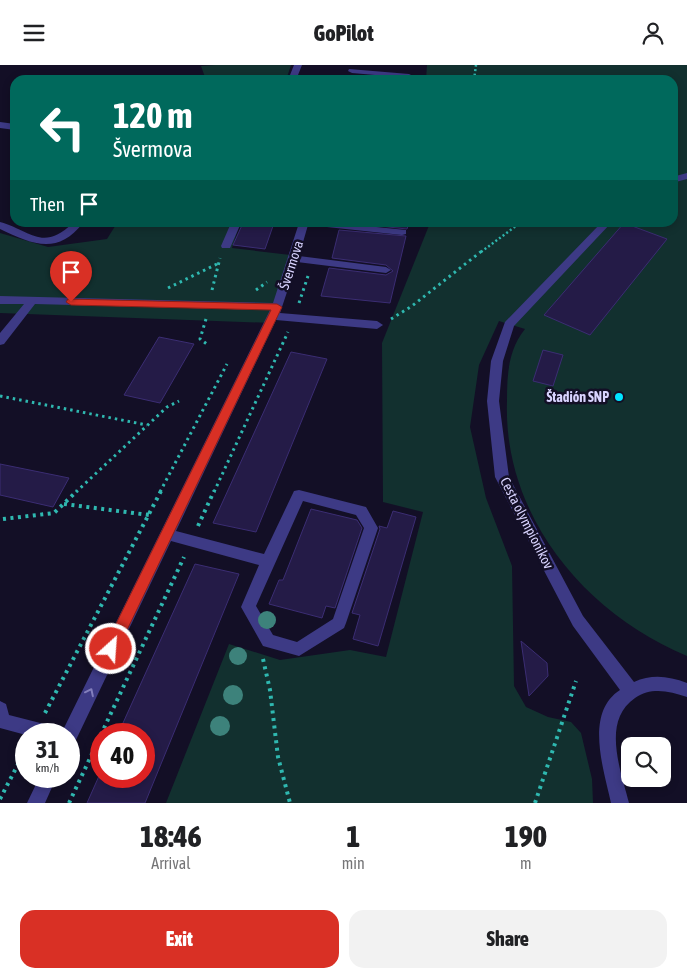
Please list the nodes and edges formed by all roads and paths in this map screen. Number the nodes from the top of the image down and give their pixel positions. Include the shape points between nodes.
1 (353, 68) edge
2 (402, 75) edge
3 (0, 225) edge
4 (74, 227) edge
5 (234, 227) edge
6 (303, 227) edge
7 (352, 227) edge
8 (515, 227) edge
9 (602, 227) edge
10 (402, 232) dead end
11 (226, 246) joint
12 (293, 258) junction
13 (313, 261) junction
14 (217, 264) junction
15 (386, 270) dead end
16 (165, 289) dead end
17 (212, 293) dead end
18 (0, 300) edge
19 (32, 301) junction
20 (275, 311) junction
21 (208, 314) dead end
22 (295, 318) junction
23 (377, 325) joint
24 (0, 341) edge
25 (208, 345) dead end
26 (232, 355) dead end
27 (0, 396) edge
28 (179, 401) dead end
29 (147, 425) junction
30 (64, 504) junction
31 (149, 515) junction
32 (3, 519) dead end
33 (167, 534) junction
34 (191, 540) junction
35 (268, 561) junction
36 (268, 641) junction
37 (576, 681) dead end
38 (687, 690) edge
39 (631, 691) junction
40 (0, 709) edge
41 (48, 723) edge
42 (75, 723) edge
43 (15, 724) edge
44 (15, 770) edge
45 (43, 788) edge
46 (0, 799) edge
47 (36, 803) edge
48 (69, 803) edge
49 (290, 803) edge
50 (534, 803) edge
51 (620, 803) edge

1 - 2 street
3 - 4 street via 40,242 52,243 62,239
5 - 11 street
6 - 12 street, Švermova
7 - 10 street
8 - 23 path via 398,316
9 - 39 street, Cesta olympionikov via 509,325 497,361 493,401 502,477 578,621
11 - 14 path
12 - 13 street
12 - 20 street, Švermova
13 - 15 street
13 - 22 path
14 - 16 path
14 - 17 path
18 - 19 street, Švermova
19 - 20 street, Švermova
19 - 24 street
20 - 22 street
20 - 33 street, Švermova
21 - 25 path via 200,339
22 - 23 street
22 - 34 path
26 - 31 path
27 - 29 path
28 - 29 path
29 - 30 path
30 - 31 path
30 - 32 path via 54,513
31 - 41 path
33 - 34 street
42 -> 33 street, Švermova
34 - 35 street
34 - 48 path
35 - 36 street via 248,607
35 - 36 street via 299,495 361,511 371,528 340,623 299,649
36 - 49 path via 261,650 270,690 278,757
37 - 50 path
38 - 39 street via 662,683 646,683
39 - 51 street via 616,702 609,717 607,738
40 - 43 street via 2,721
44 - 46 path
45 - 47 street

